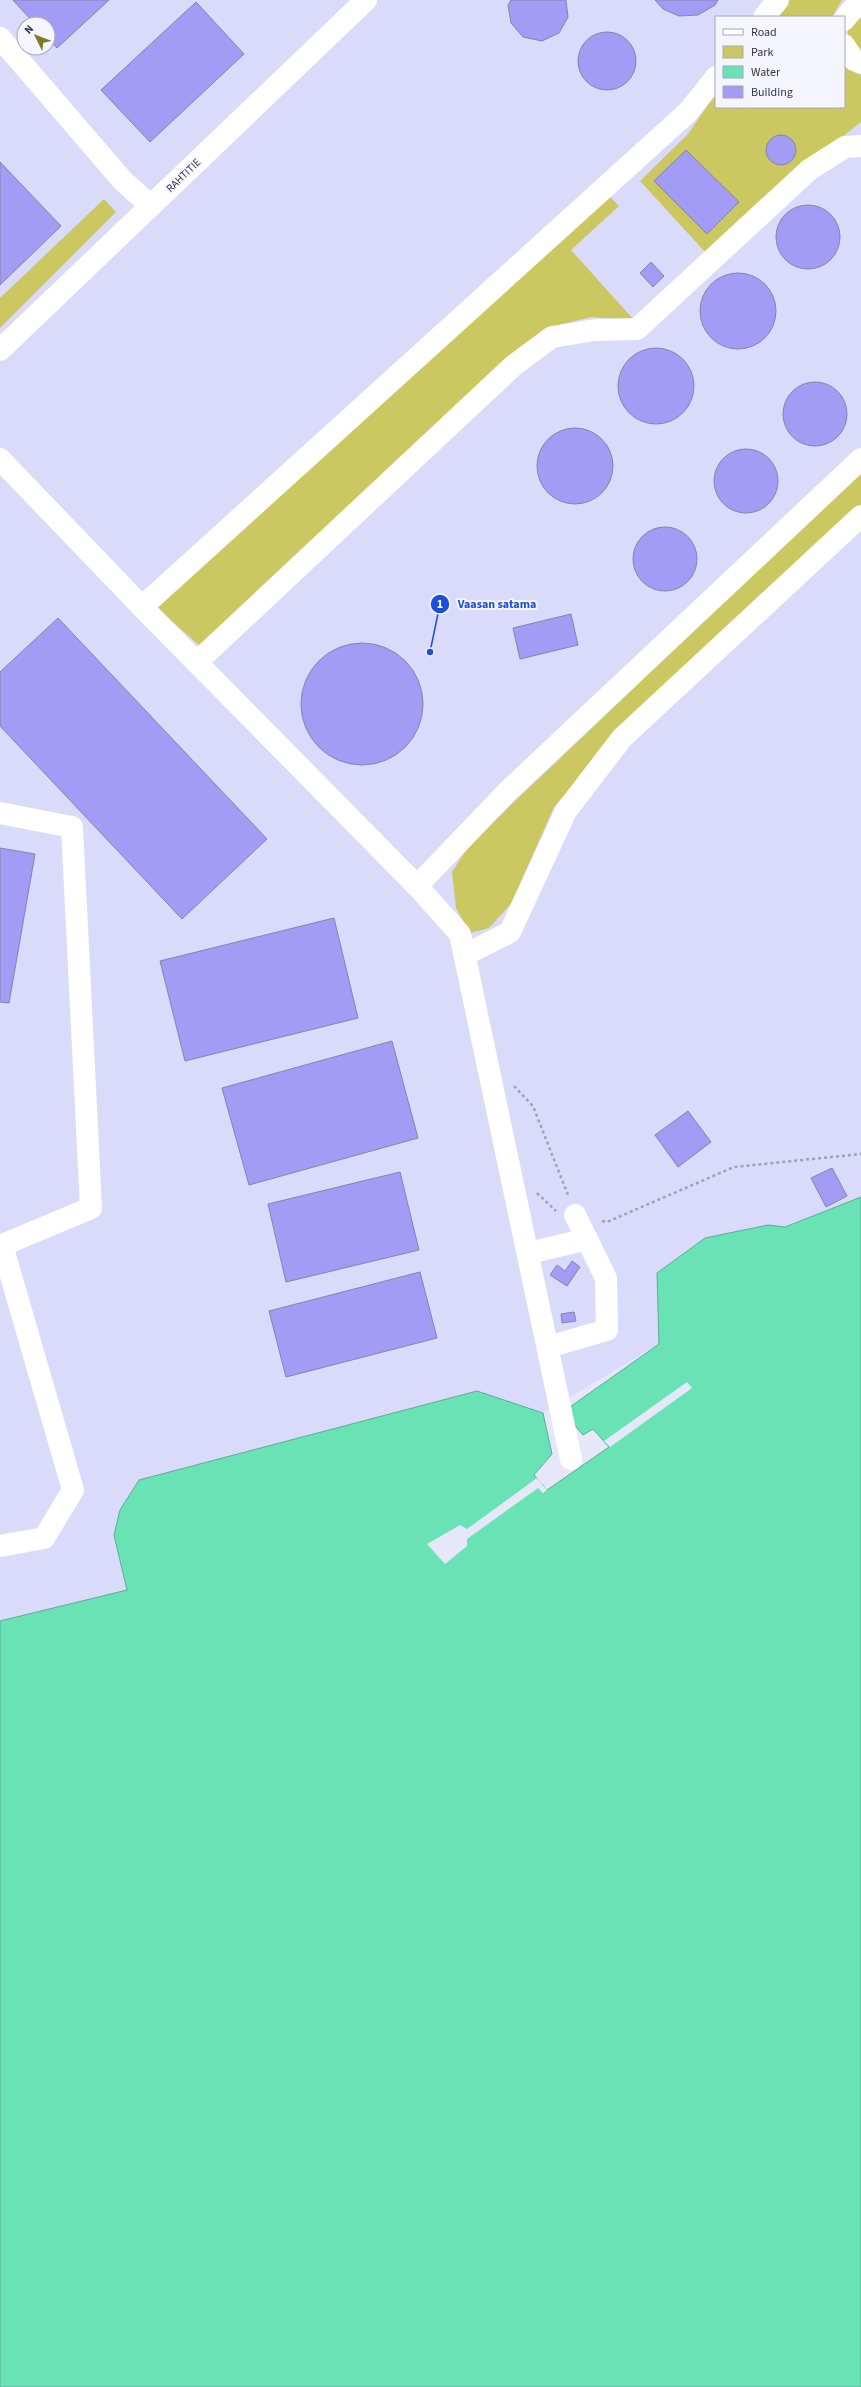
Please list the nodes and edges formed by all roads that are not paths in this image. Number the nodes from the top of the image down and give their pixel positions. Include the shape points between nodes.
1 (366, 0) edge
2 (778, 0) edge
3 (860, 0) edge
4 (765, 16) edge
5 (845, 19) edge
6 (0, 38) edge
7 (845, 46) edge
8 (861, 63) edge
9 (715, 78) edge
10 (861, 146) edge
11 (150, 206) junction
12 (0, 350) edge
13 (0, 459) edge
14 (861, 459) edge
15 (861, 516) edge
16 (142, 607) junction
17 (197, 662) junction
18 (0, 813) edge
19 (417, 886) junction
20 (465, 955) junction
21 (575, 1215) road end
22 (587, 1239) junction
23 (1, 1246) edge
24 (529, 1253) junction
25 (548, 1347) junction
26 (571, 1459) dead end
27 (0, 1546) edge

1 - 11 street, RAHTITIE
2 - 4 street
3 - 5 street
6 - 11 street via 122,181
7 - 8 street via 854,60
9 - 16 street via 688,112
10 - 17 street via 845,147 809,170 637,329 595,330 552,337 512,366
11 - 12 street, RAHTITIE
13 - 16 street
14 - 19 street via 508,791
15 - 20 street via 622,738 566,811 510,932
16 - 17 street
17 - 19 street
18 - 23 street via 72,827 91,1208
19 - 20 street via 460,934
20 - 24 street
21 - 22 street
22 - 24 street
22 - 25 street via 606,1278 607,1330
23 - 27 street via 74,1490 44,1538
24 - 25 street
25 - 26 street

